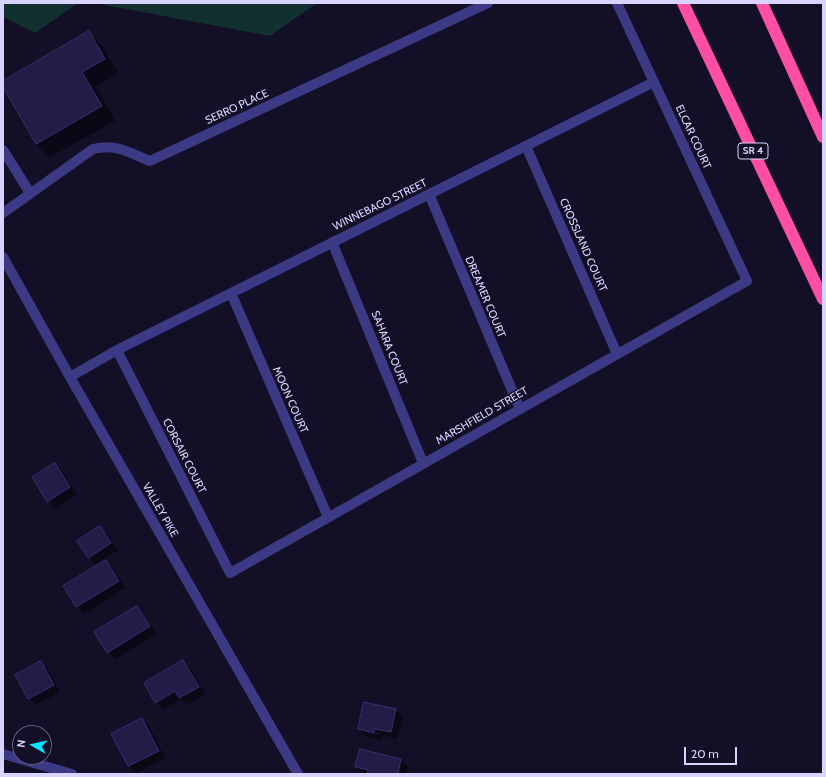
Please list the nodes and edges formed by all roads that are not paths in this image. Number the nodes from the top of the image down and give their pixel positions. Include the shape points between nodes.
1 (488, 3) edge
2 (617, 3) edge
3 (683, 3) edge
4 (762, 3) edge
5 (654, 82) junction
6 (823, 137) edge
7 (526, 146) junction
8 (3, 150) edge
9 (30, 193) junction
10 (429, 194) junction
11 (3, 213) edge
12 (332, 242) junction
13 (4, 261) edge
14 (746, 280) joint
15 (230, 293) junction
16 (823, 298) edge
17 (116, 350) junction
18 (617, 354) junction
19 (70, 377) junction
20 (520, 409) junction
21 (423, 463) junction
22 (328, 517) junction
23 (230, 572) joint
24 (3, 754) edge
25 (72, 774) edge
26 (298, 774) edge

1 - 9 street, SERRO PLACE via 150,161 117,147 93,148
2 - 5 street, ELCAR COURT
3 - 16 highway, SR 4
4 - 6 highway
5 - 7 street, WINNEBAGO STREET
5 - 14 street, ELCAR COURT
7 - 10 street, WINNEBAGO STREET
7 - 18 street, CROSSLAND COURT
8 - 9 street
9 - 11 street, SERRO PLACE
10 - 12 street, WINNEBAGO STREET
10 - 20 street, DREAMER COURT
12 - 15 street, WINNEBAGO STREET
12 - 21 street, SAHARA COURT
13 - 19 street, VALLEY PIKE
14 - 18 street, MARSHFIELD STREET
15 - 17 street, WINNEBAGO STREET
15 - 22 street, MOON COURT
17 - 19 street, WINNEBAGO STREET
17 - 23 street, CORSAIR COURT
18 - 20 street, MARSHFIELD STREET
19 - 26 street, VALLEY PIKE
20 - 21 street, MARSHFIELD STREET
21 - 22 street, MARSHFIELD STREET
22 - 23 street, MARSHFIELD STREET
24 - 25 street

